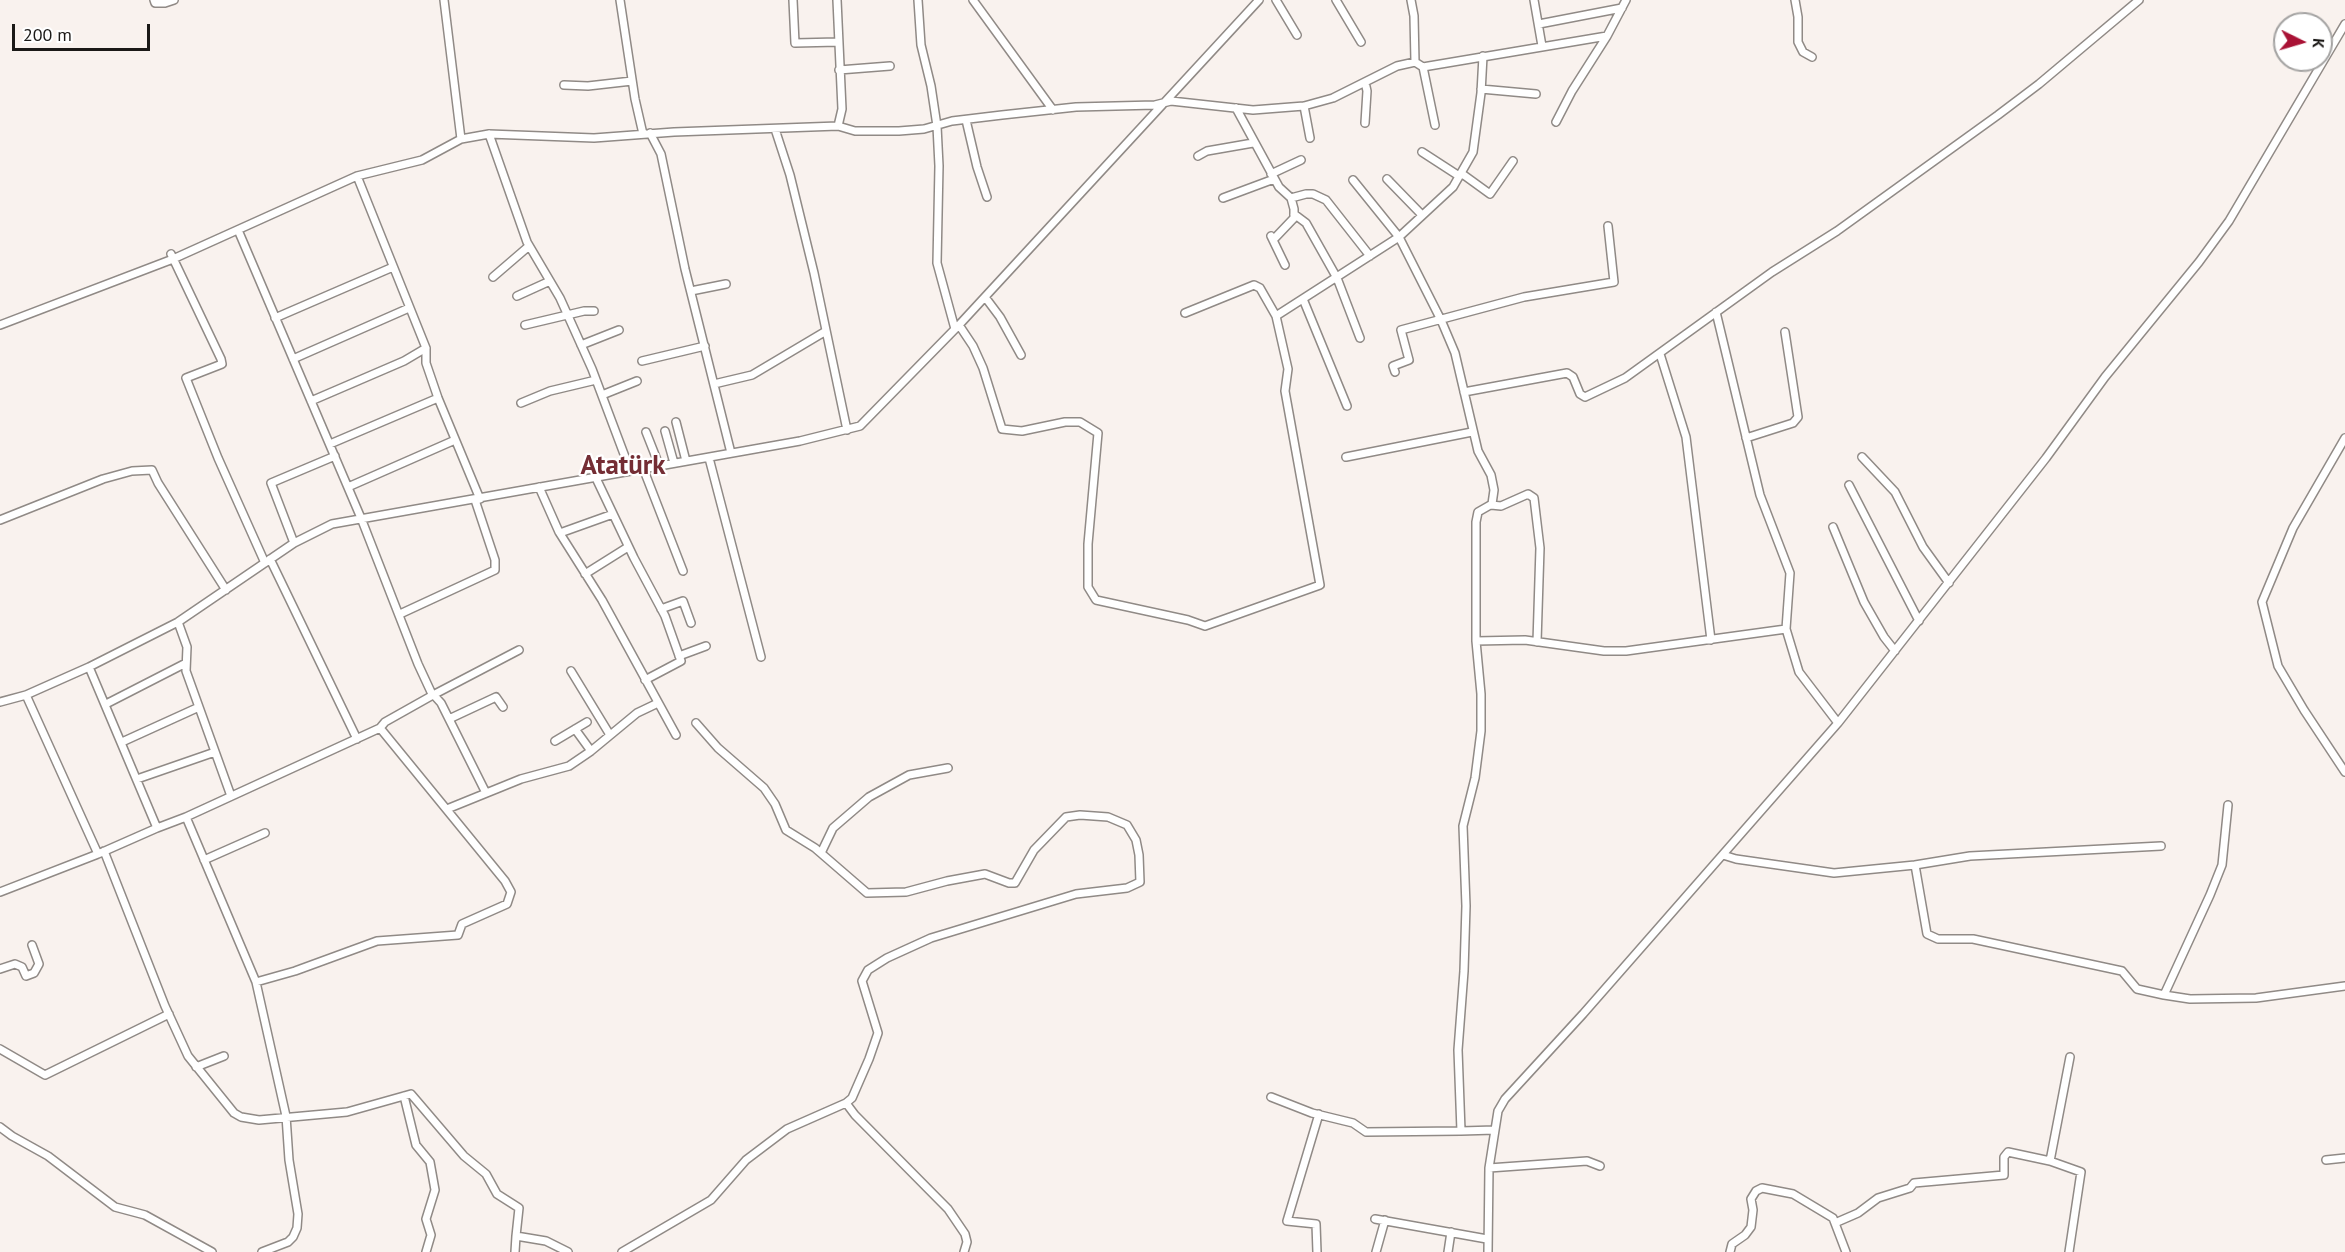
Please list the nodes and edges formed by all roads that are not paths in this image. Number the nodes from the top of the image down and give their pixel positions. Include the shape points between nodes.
1 (154, 0) edge
2 (174, 0) edge
3 (444, 0) edge
4 (620, 0) edge
5 (793, 0) edge
6 (837, 0) edge
7 (918, 0) edge
8 (973, 0) edge
9 (1259, 0) edge
10 (1276, 0) edge
11 (1336, 0) edge
12 (1411, 0) edge
13 (1534, 0) edge
14 (1626, 0) edge
15 (1795, 0) edge
16 (2139, 0) edge
17 (1622, 8) junction
18 (1539, 24) junction
19 (2345, 24) edge
20 (1297, 35) dead end
21 (1607, 36) junction
22 (838, 42) junction
23 (1361, 42) dead end
24 (1542, 46) junction
25 (1483, 56) junction
26 (1812, 57) dead end
27 (1415, 62) junction
28 (890, 66) dead end
29 (1423, 67) junction
30 (839, 70) junction
31 (632, 81) junction
32 (1365, 82) junction
33 (564, 85) dead end
34 (1481, 89) junction
35 (1536, 94) dead end
36 (1165, 102) junction
37 (1304, 106) junction
38 (1236, 108) junction
39 (1053, 110) junction
40 (966, 120) junction
41 (1556, 122) dead end
42 (1365, 123) dead end
43 (1435, 125) dead end
44 (838, 126) junction
45 (937, 126) junction
46 (775, 129) junction
47 (489, 134) junction
48 (647, 134) junction
49 (1310, 138) dead end
50 (462, 139) junction
51 (1253, 143) junction
52 (1422, 152) dead end
53 (1198, 156) dead end
54 (1301, 160) dead end
55 (1513, 161) dead end
56 (1460, 175) junction
57 (357, 176) junction
58 (1272, 176) junction
59 (1387, 179) dead end
60 (1353, 180) dead end
61 (987, 197) dead end
62 (1223, 198) dead end
63 (1291, 198) junction
64 (1294, 214) junction
65 (1422, 215) junction
66 (1608, 226) dead end
67 (238, 230) junction
68 (1399, 237) junction
69 (529, 246) junction
70 (172, 256) junction
71 (1370, 256) junction
72 (1285, 266) dead end
73 (393, 267) junction
74 (493, 277) dead end
75 (1337, 278) junction
76 (550, 281) junction
77 (726, 284) dead end
78 (691, 291) junction
79 (517, 296) dead end
80 (985, 297) junction
81 (1303, 299) junction
82 (409, 308) junction
83 (594, 311) dead end
84 (1716, 312) junction
85 (1185, 313) dead end
86 (568, 315) junction
87 (1276, 316) junction
88 (275, 318) junction
89 (1441, 320) junction
90 (0, 325) edge
91 (525, 325) dead end
92 (957, 327) junction
93 (619, 330) dead end
94 (826, 331) junction
95 (1785, 332) dead end
96 (1360, 338) dead end
97 (581, 345) junction
98 (705, 346) junction
99 (426, 348) junction
100 (1659, 354) junction
101 (1022, 355) dead end
102 (293, 359) junction
103 (642, 361) dead end
104 (1395, 372) dead end
105 (596, 380) junction
106 (637, 381) dead end
107 (714, 384) junction
108 (1464, 392) junction
109 (602, 395) junction
110 (438, 398) junction
111 (311, 401) junction
112 (520, 404) dead end
113 (1347, 406) dead end
114 (676, 422) dead end
115 (847, 430) junction
116 (665, 431) dead end
117 (646, 432) dead end
118 (1472, 432) junction
119 (1746, 438) junction
120 (2345, 438) edge
121 (455, 440) junction
122 (330, 444) junction
123 (731, 453) junction
124 (335, 456) junction
125 (1346, 457) dead end
126 (1862, 457) dead end
127 (709, 458) junction
128 (686, 461) junction
129 (674, 463) junction
130 (659, 465) junction
131 (643, 468) junction
132 (630, 470) junction
133 (595, 476) junction
134 (1850, 485) dead end
135 (348, 487) junction
136 (539, 487) junction
137 (478, 499) junction
138 (1491, 505) junction
139 (613, 514) junction
140 (362, 519) junction
141 (0, 520) edge
142 (1833, 527) dead end
143 (560, 533) junction
144 (294, 543) junction
145 (628, 547) junction
146 (268, 561) junction
147 (683, 571) dead end
148 (585, 574) junction
149 (1949, 583) junction
150 (226, 590) junction
151 (661, 609) junction
152 (400, 614) junction
153 (1919, 621) junction
154 (178, 622) junction
155 (691, 623) dead end
156 (1786, 629) junction
157 (1712, 640) junction
158 (1476, 641) junction
159 (1537, 642) junction
160 (706, 646) dead end
161 (519, 650) dead end
162 (1895, 651) junction
163 (679, 656) junction
164 (761, 657) dead end
165 (186, 663) junction
166 (89, 667) junction
167 (571, 671) dead end
168 (645, 680) junction
169 (26, 695) junction
170 (433, 695) junction
171 (0, 702) edge
172 (658, 703) junction
173 (106, 704) junction
174 (199, 707) junction
175 (503, 707) dead end
176 (449, 719) junction
177 (587, 722) dead end
178 (696, 723) dead end
179 (1838, 723) junction
180 (380, 728) junction
181 (575, 729) junction
182 (610, 735) junction
183 (676, 735) dead end
184 (357, 739) junction
185 (555, 741) dead end
186 (122, 742) junction
187 (591, 751) junction
188 (215, 752) junction
189 (948, 768) dead end
190 (2345, 772) edge
191 (137, 778) junction
192 (486, 794) junction
193 (231, 796) junction
194 (2228, 805) dead end
195 (447, 809) junction
196 (186, 816) junction
197 (157, 828) junction
198 (265, 833) dead end
199 (2161, 846) dead end
200 (101, 853) junction
201 (821, 853) junction
202 (1723, 855) junction
203 (204, 860) junction
204 (1915, 865) junction
205 (0, 892) edge
206 (32, 945) dead end
207 (0, 969) edge
208 (256, 982) junction
209 (2345, 986) edge
210 (2164, 995) junction
211 (169, 1014) junction
212 (0, 1050) edge
213 (224, 1056) dead end
214 (2070, 1057) dead end
215 (196, 1067) junction
216 (404, 1096) junction
217 (1271, 1097) dead end
218 (846, 1103) junction
219 (1318, 1114) junction
220 (286, 1116) junction
221 (0, 1127) edge
222 (1495, 1130) junction
223 (1461, 1131) junction
224 (2345, 1158) edge
225 (2326, 1160) dead end
226 (2050, 1161) junction
227 (1600, 1166) dead end
228 (1489, 1168) junction
229 (1375, 1219) dead end
230 (1385, 1220) junction
231 (1835, 1223) junction
232 (1451, 1232) junction
233 (516, 1236) junction
234 (1487, 1239) junction
235 (212, 1252) edge
236 (262, 1252) edge
237 (426, 1252) edge
238 (515, 1252) edge
239 (568, 1252) edge
240 (622, 1252) edge
241 (964, 1252) edge
242 (1317, 1252) edge
243 (1376, 1252) edge
244 (1448, 1252) edge
245 (1488, 1252) edge
246 (1730, 1252) edge
247 (1846, 1252) edge
248 (2069, 1252) edge

1 - 2 street
3 - 50 street
4 - 31 street
5 - 22 street via 795,43
6 - 22 street
7 - 45 street via 921,45
8 - 39 street
9 - 36 street
10 - 20 street
11 - 23 street
12 - 27 street
13 - 18 street
14 - 17 street
15 - 26 street via 1798,42 1803,52
16 - 84 street via 1998,115
17 - 18 street
17 - 21 street
18 - 24 street
19 - 149 street via 2229,221
21 - 24 street
21 - 41 street
22 - 30 street
24 - 25 street
25 - 29 street
25 - 34 street
27 - 29 street
27 - 32 street
28 - 30 street
29 - 43 street
30 - 44 street via 842,109
31 - 33 street
31 - 48 street
32 - 37 street via 1333,98
32 - 42 street
34 - 35 street
34 - 56 street via 1473,152
36 - 38 street
36 - 39 street
36 - 80 street
37 - 38 street
37 - 49 street
38 - 51 street
39 - 40 street
40 - 45 street
40 - 61 street
44 - 45 street via 855,131
44 - 46 street
45 - 92 street via 937,263
46 - 48 street
46 - 94 street via 793,186
47 - 48 street via 594,138
47 - 50 street
47 - 69 street
48 - 78 street via 661,154
50 - 57 street via 422,160
51 - 53 street
51 - 58 street
52 - 56 street
54 - 58 street
55 - 56 street via 1490,194
56 - 65 street via 1453,187
57 - 67 street
57 - 73 street
58 - 62 street
58 - 63 street
59 - 65 street
60 - 68 street
63 - 64 street
63 - 71 street via 1313,194 1326,200
64 - 72 street via 1272,238
64 - 75 street via 1306,223
65 - 68 street
66 - 89 street via 1614,282 1524,297
67 - 70 street
67 - 88 street
68 - 71 street
68 - 89 street
69 - 74 street
69 - 76 street
70 - 90 street
70 - 146 street via 222,364 186,378 218,458
71 - 75 street
73 - 82 street
73 - 88 street
75 - 81 street
75 - 96 street
76 - 79 street
76 - 86 street
77 - 78 street
78 - 98 street
80 - 92 street
80 - 101 street
81 - 87 street
81 - 113 street
82 - 99 street
82 - 102 street
83 - 86 street
84 - 100 street
84 - 119 street
85 - 87 street via 1254,285 1260,288
86 - 91 street
86 - 97 street
87 - 92 street via 1288,369 1285,391 1320,585 1205,626 1096,600 1088,587 1088,555 1098,433 1080,422 1022,431 1002,429 983,368 973,346
88 - 102 street
89 - 104 street via 1401,330 1409,360 1393,366
89 - 108 street via 1455,353
92 - 115 street via 872,416
93 - 97 street
94 - 107 street via 752,375
94 - 115 street
95 - 119 street via 1798,417 1793,423
97 - 105 street
98 - 103 street
98 - 107 street
99 - 110 street via 426,363
99 - 111 street
100 - 108 street via 1625,378 1585,397 1567,373
100 - 157 street via 1686,437
102 - 111 street
105 - 109 street
105 - 112 street via 550,391
106 - 109 street
107 - 123 street
108 - 118 street
109 - 132 street
110 - 121 street
110 - 122 street
111 - 122 street
114 - 128 street
115 - 123 street
116 - 129 street
117 - 130 street
118 - 125 street
118 - 138 street via 1491,475
119 - 156 street via 1760,495 1790,573
120 - 190 street via 2293,528 2262,602 2278,666
121 - 135 street
121 - 137 street
122 - 124 street
123 - 127 street
124 - 135 street
124 - 144 street via 272,483
126 - 149 street via 1895,492 1923,547
127 - 128 street
127 - 164 street
128 - 129 street
129 - 130 street
130 - 131 street
131 - 132 street
131 - 147 street
132 - 133 street
133 - 136 street
133 - 139 street
134 - 153 street
135 - 140 street
136 - 137 street
136 - 143 street
137 - 140 street
137 - 152 street via 495,570
138 - 158 street via 1478,512 1476,522
138 - 159 street via 1501,506 1528,494 1534,498 1540,548
139 - 143 street
139 - 145 street
140 - 144 street via 332,524
140 - 152 street
141 - 150 street via 103,479 152,470
142 - 162 street via 1864,602
143 - 148 street
144 - 146 street
145 - 148 street
145 - 151 street
146 - 150 street
146 - 184 street
148 - 168 street
149 - 153 street
150 - 154 street
151 - 155 street via 683,601
151 - 163 street
152 - 170 street
153 - 162 street
154 - 165 street via 187,647
154 - 166 street
156 - 157 street
156 - 179 street via 1799,672
157 - 159 street via 1626,651
158 - 159 street
158 - 223 street via 1481,731 1463,825 1466,906 1458,1050
160 - 163 street
161 - 170 street
162 - 179 street
163 - 168 street via 681,661
165 - 173 street
165 - 174 street
166 - 169 street
166 - 173 street
167 - 182 street
168 - 172 street
169 - 171 street
169 - 200 street
170 - 176 street
170 - 180 street
172 - 182 street via 637,713
172 - 183 street
173 - 186 street
174 - 186 street
174 - 188 street
175 - 176 street via 496,697
176 - 192 street
177 - 181 street
178 - 201 street via 764,788 786,830
179 - 202 street
180 - 184 street
180 - 195 street
181 - 185 street
181 - 187 street
182 - 187 street
184 - 193 street
186 - 191 street
187 - 192 street via 569,766 521,779
188 - 191 street
188 - 193 street
189 - 201 street via 903,777 868,797 833,828
191 - 197 street
192 - 195 street
193 - 196 street
194 - 210 street via 2222,865
195 - 208 street via 505,881 511,892 507,904 462,924 458,935 377,941
196 - 197 street
196 - 203 street
197 - 200 street
198 - 203 street
199 - 204 street via 1970,856
200 - 205 street
200 - 211 street
201 - 218 street via 867,893 906,892 985,874 1015,883 1034,850 1066,817 1080,815 1108,817 1127,825 1139,855 1140,882 1127,888 1076,894 932,938 868,970 862,981 878,1033 859,1083
202 - 204 street via 1834,873
202 - 222 street via 1505,1099
203 - 208 street
204 - 210 street via 1927,934 1938,939 1973,939 2122,971 2137,988
206 - 207 street via 39,964 34,973 26,976 22,967 15,964
208 - 220 street
209 - 210 street via 2256,998 2190,999
211 - 212 street via 45,1075
211 - 215 street
213 - 215 street
214 - 226 street
215 - 220 street via 241,1117 259,1120
216 - 220 street via 347,1113
216 - 233 street via 411,1094 420,1102 435,1125 486,1174 497,1194 519,1208
216 - 237 street via 416,1145 429,1162 435,1190 426,1219 431,1235
217 - 219 street
218 - 240 street via 787,1129 746,1160 711,1200
218 - 241 street via 948,1209 965,1234
219 - 223 street via 1353,1123 1365,1132
219 - 242 street via 1287,1221 1316,1224
220 - 236 street via 297,1228 288,1242
221 - 235 street via 57,1161 115,1207 145,1215
222 - 223 street
222 - 228 street
224 - 225 street
226 - 231 street via 2008,1152 2004,1157 2004,1175 1914,1183
226 - 248 street via 2081,1172
227 - 228 street via 1587,1161
228 - 234 street
229 - 230 street
230 - 232 street
230 - 243 street
231 - 246 street via 1793,1194 1762,1188 1751,1199 1751,1227 1732,1244
231 - 247 street
232 - 234 street
232 - 244 street
233 - 238 street
233 - 239 street via 546,1241
234 - 245 street

